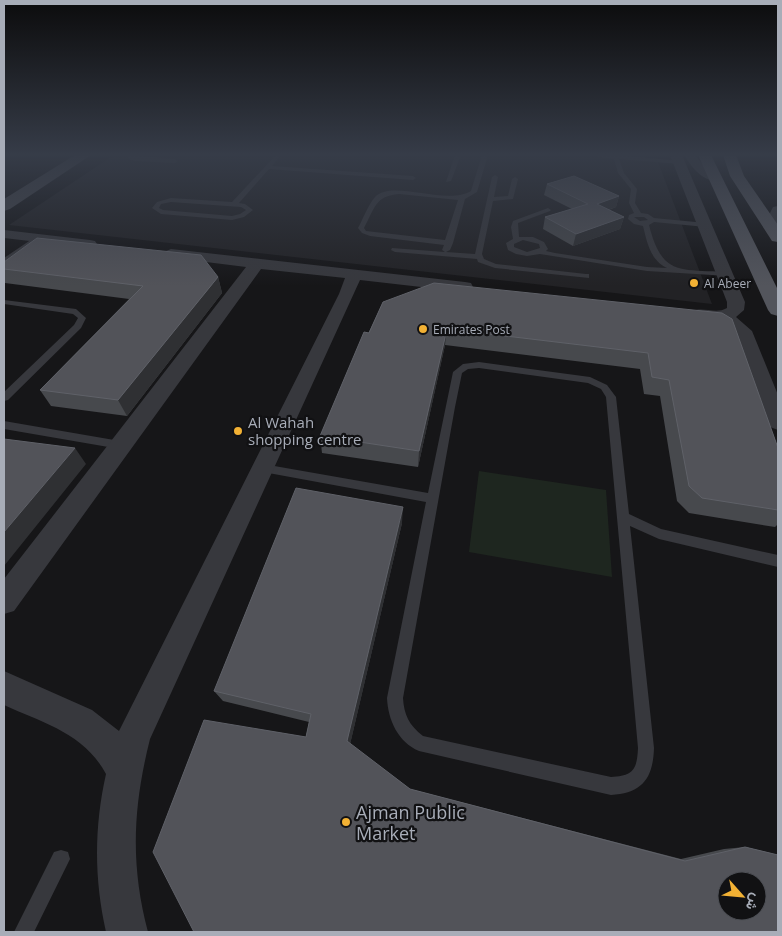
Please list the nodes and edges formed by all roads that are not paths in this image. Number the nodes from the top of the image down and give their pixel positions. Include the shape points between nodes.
1 (462, 198) edge
2 (16, 199) edge
3 (239, 199) edge
4 (377, 199) edge
5 (490, 199) joint
6 (497, 199) edge
7 (633, 199) edge
8 (696, 199) edge
9 (724, 199) edge
10 (756, 199) edge
11 (234, 204) junction
12 (4, 206) edge
13 (548, 210) dead end
14 (649, 222) junction
15 (776, 224) edge
16 (706, 225) junction
17 (4, 234) edge
18 (37, 238) junction
19 (516, 238) junction
20 (448, 243) junction
21 (104, 246) edge
22 (395, 250) dead end
23 (652, 250) junction
24 (514, 251) junction
25 (152, 252) edge
26 (541, 252) junction
27 (445, 254) junction
28 (479, 257) junction
29 (4, 261) edge
30 (257, 264) junction
31 (632, 266) junction
32 (506, 267) junction
33 (676, 270) junction
34 (725, 274) junction
35 (586, 276) dead end
36 (350, 284) junction
37 (485, 289) edge
38 (4, 302) edge
39 (778, 310) edge
40 (689, 313) edge
41 (718, 316) junction
42 (4, 398) edge
43 (778, 422) edge
44 (4, 425) edge
45 (120, 445) junction
46 (263, 468) junction
47 (433, 499) junction
48 (622, 517) junction
49 (778, 561) edge
50 (4, 601) edge
51 (4, 687) edge
52 (124, 771) junction
53 (61, 859) dead end
54 (24, 932) edge
55 (127, 932) edge

1 - 20 lane
2 - 12 main road
3 - 11 lane
4 - 20 lane via 362,228 364,232
5 - 6 lane
5 - 28 lane
7 - 14 lane via 638,214 631,219 637,223
8 - 16 street
9 - 39 main road
10 - 15 main road
11 - 11 lane via 170,200 159,203 155,208 161,212 232,218 250,210 247,206
13 - 19 lane via 515,222
14 - 16 lane
14 - 23 lane
16 - 34 street
17 - 18 street
18 - 21 street
18 - 29 lane
19 - 24 lane via 510,245
19 - 26 lane via 538,241 544,246
20 - 27 lane
22 - 27 lane
23 - 31 lane via 649,262
23 - 33 lane via 661,263
24 - 26 lane via 526,254
24 - 32 lane
25 - 30 street
26 - 31 lane
27 - 28 lane
28 - 32 lane via 489,264
30 - 36 street
30 - 45 street
31 - 33 lane
32 - 35 lane
33 - 34 lane
34 - 41 street via 736,307 731,313
36 - 37 street via 397,279
36 - 46 street
38 - 42 lane via 76,312 82,318 78,326
40 - 41 street
41 - 43 street via 733,322 743,331
44 - 45 lane
45 - 50 street
46 - 47 lane
46 - 52 street via 134,736
47 - 48 lane via 458,372 466,366 478,365 582,379 604,387 611,398
47 - 48 lane via 395,698 399,724 419,743 611,786 624,786 634,781 642,773 646,761
48 - 49 lane via 659,534
51 - 52 street via 88,726 114,753
52 - 55 street via 115,839 116,875
53 - 54 lane

